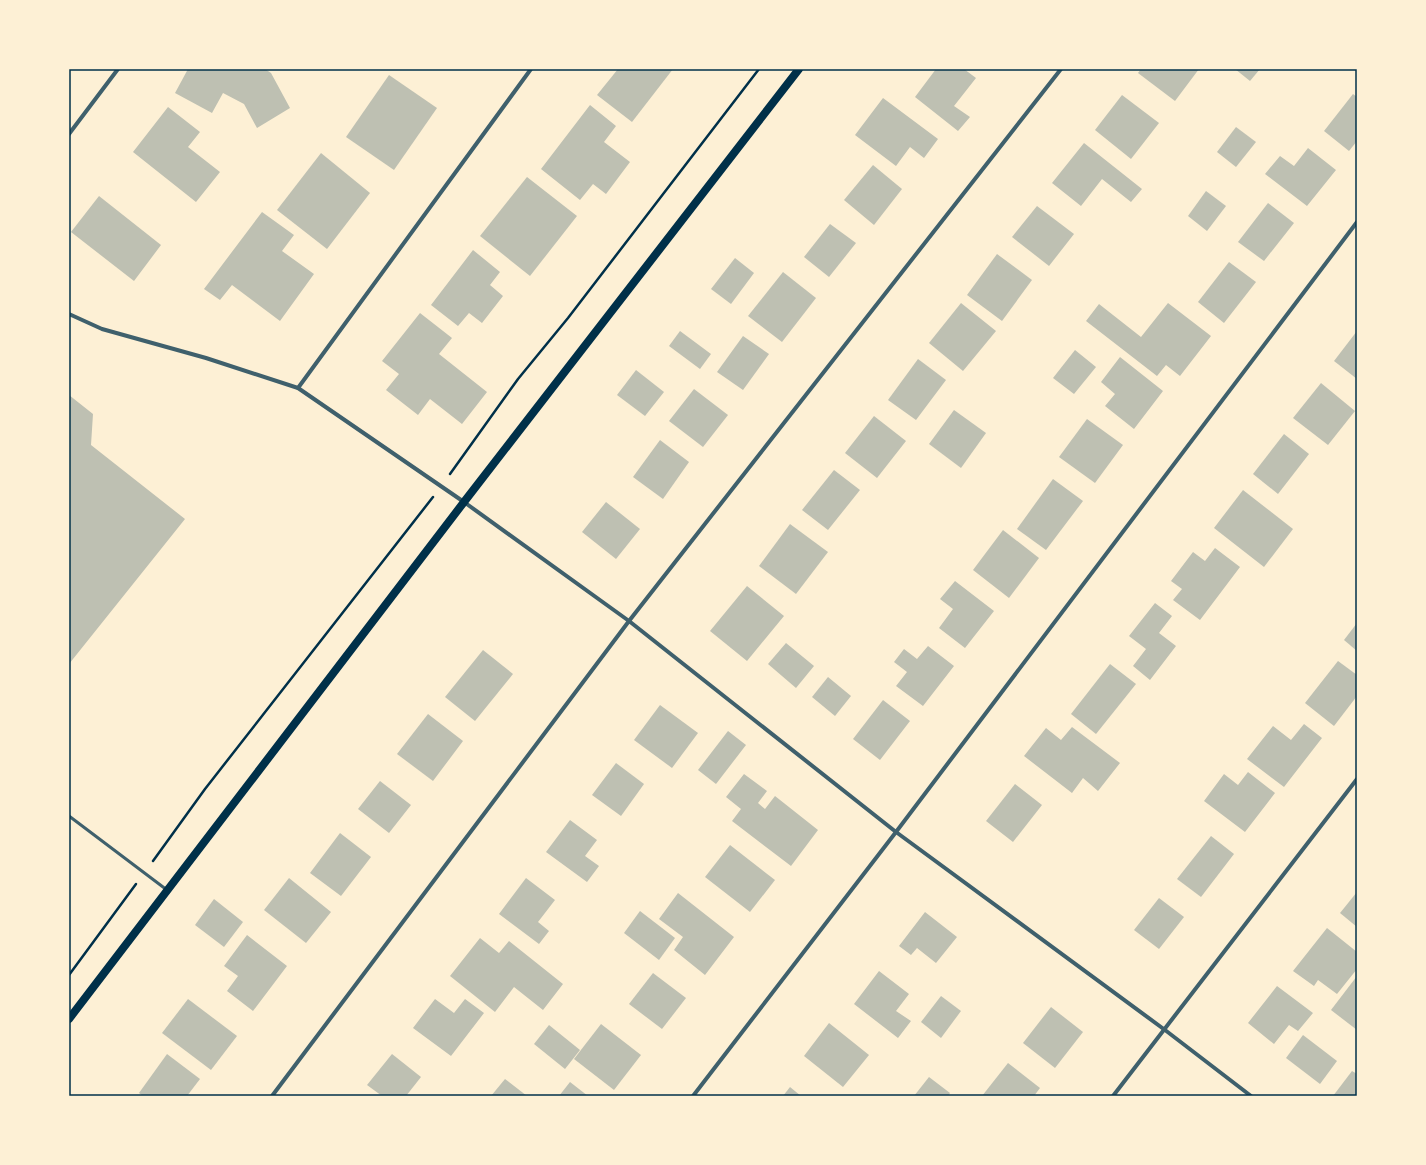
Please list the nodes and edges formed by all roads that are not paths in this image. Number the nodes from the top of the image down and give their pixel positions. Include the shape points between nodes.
1 (118, 69) edge
2 (531, 69) edge
3 (799, 69) edge
4 (1061, 69) edge
5 (69, 134) edge
6 (1357, 222) edge
7 (69, 314) edge
8 (298, 388) junction
9 (464, 502) junction
10 (629, 621) junction
11 (1357, 779) edge
12 (69, 816) edge
13 (896, 832) junction
14 (167, 890) junction
15 (69, 1019) edge
16 (1165, 1030) junction
17 (272, 1096) edge
18 (693, 1096) edge
19 (1113, 1096) edge
20 (1251, 1096) edge

1 - 5 street
2 - 8 street
3 - 9 main road
4 - 10 street
6 - 13 street
7 - 8 street via 102,329 206,358
8 - 9 street
9 - 10 street
9 - 14 main road
10 - 13 street
10 - 17 street
11 - 16 street
12 - 14 lane
13 - 16 street
13 - 18 street
14 - 15 main road
16 - 19 street
16 - 20 street

